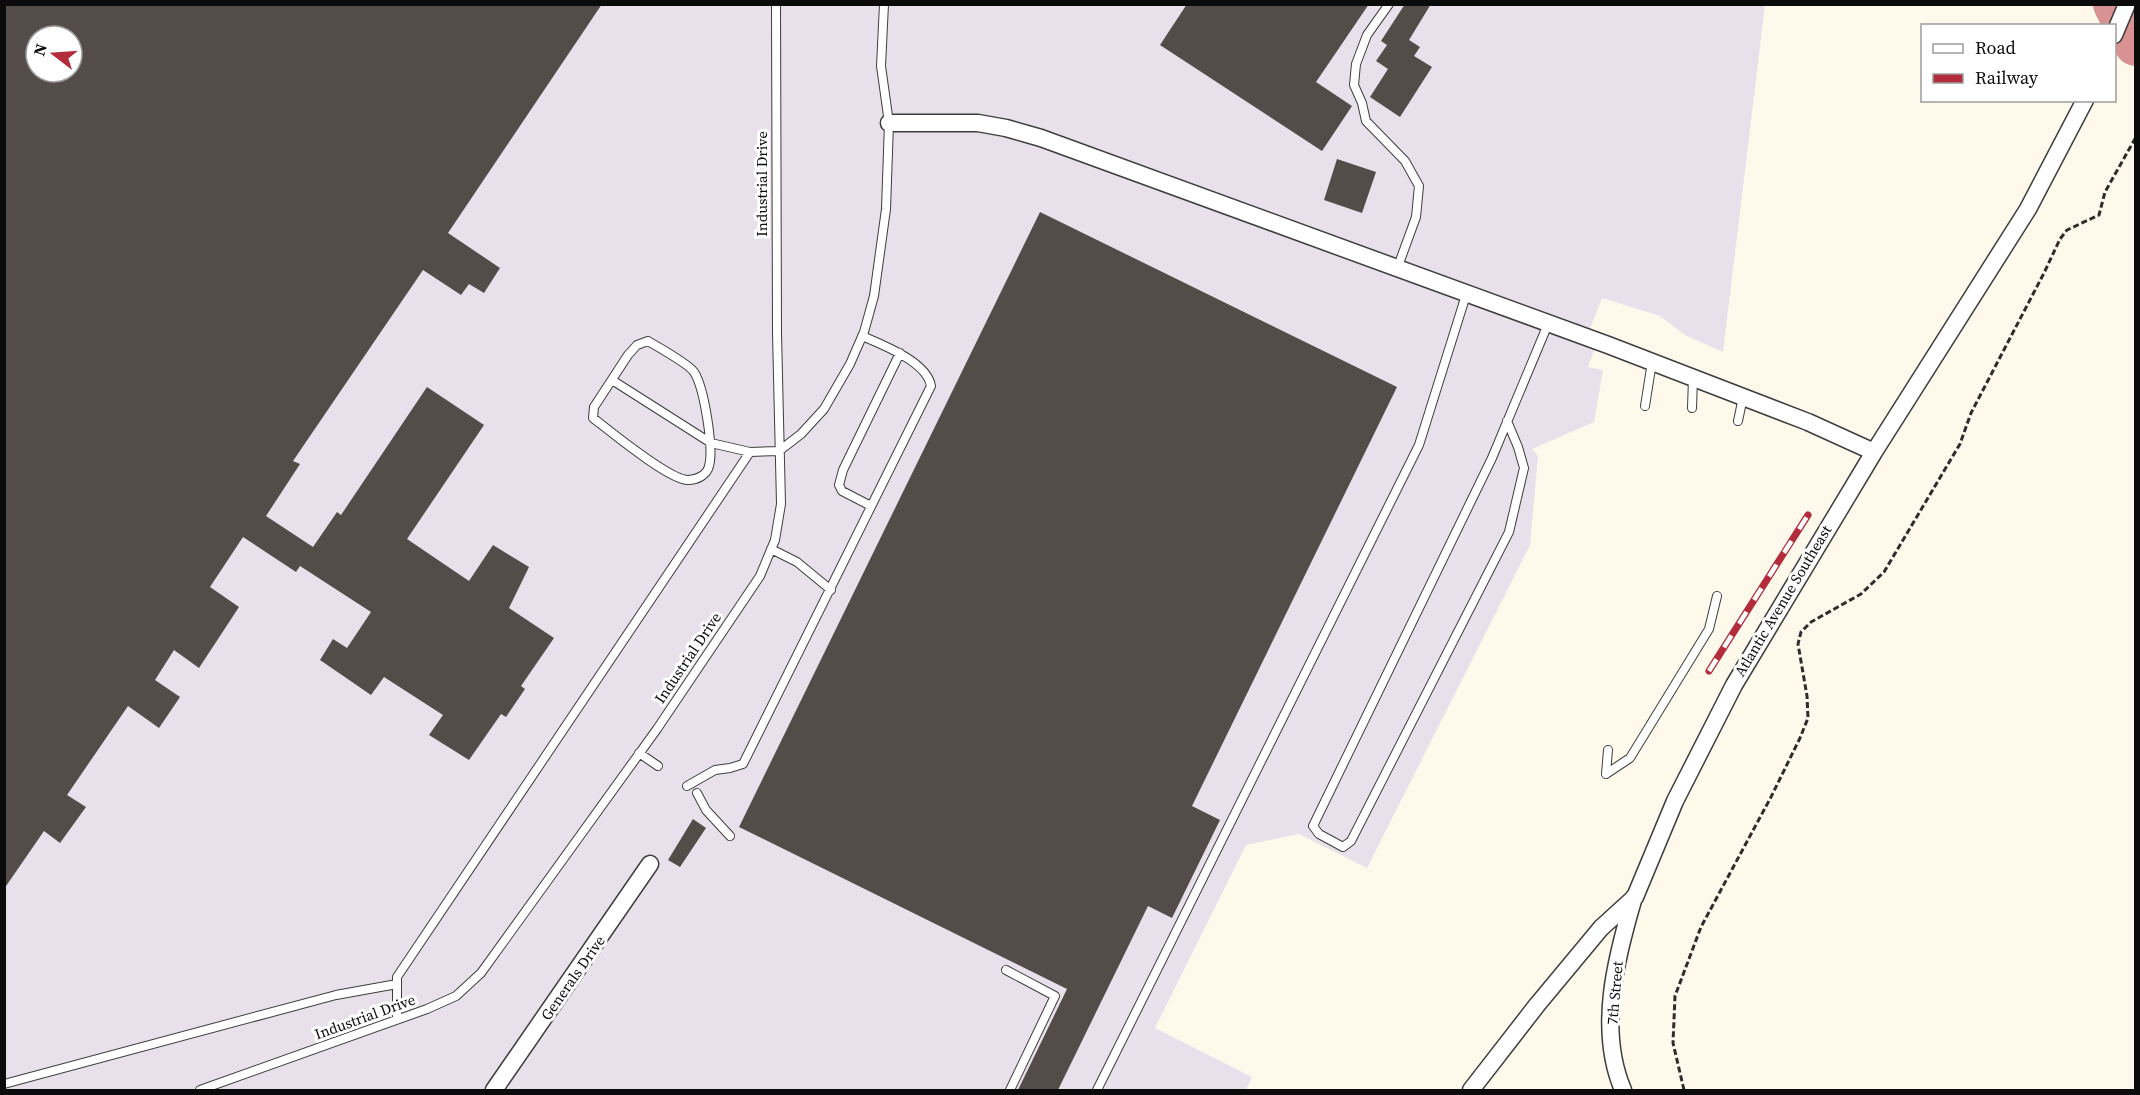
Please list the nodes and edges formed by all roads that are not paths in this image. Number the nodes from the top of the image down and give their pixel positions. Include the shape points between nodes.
1 (776, 4) edge
2 (884, 4) edge
3 (1389, 4) edge
4 (2127, 4) edge
5 (2116, 32) edge
6 (2084, 102) edge
7 (890, 123) junction
8 (1397, 270) junction
9 (1466, 295) junction
10 (1548, 324) junction
11 (862, 336) junction
12 (900, 353) junction
13 (1652, 362) junction
14 (1693, 378) junction
15 (612, 380) junction
16 (1743, 397) junction
17 (1645, 405) dead end
18 (1692, 408) dead end
19 (1507, 421) junction
20 (1738, 421) dead end
21 (711, 443) junction
22 (778, 451) junction
23 (750, 452) junction
24 (1874, 452) junction
25 (871, 506) junction
26 (771, 549) junction
27 (831, 590) junction
28 (1717, 596) dead end
29 (1608, 750) dead end
30 (639, 753) junction
31 (658, 766) dead end
32 (687, 786) dead end
33 (697, 793) dead end
34 (729, 836) dead end
35 (650, 864) dead end
36 (1635, 897) junction
37 (1006, 970) dead end
38 (397, 984) junction
39 (397, 1019) junction
40 (4, 1084) edge
41 (200, 1090) edge
42 (494, 1090) edge
43 (1010, 1090) edge
44 (1097, 1090) edge
45 (1471, 1090) edge
46 (1623, 1090) edge

1 - 22 lane, Industrial Drive
2 - 7 lane via 881,66
3 - 8 lane via 1367,35 1356,64 1354,85 1366,121 1405,161 1419,186 1416,217
4 - 5 street
6 - 24 street, Atlantic Avenue Southeast via 2028,209
7 - 8 street via 978,123 1020,132
7 - 11 lane via 880,261
8 - 9 street
9 - 10 street
9 - 44 lane via 1419,445
10 - 13 street
10 - 19 lane
11 - 12 lane
11 - 22 lane via 824,409
12 - 25 lane via 924,372 931,386
12 - 25 lane via 839,485 842,491
13 - 14 street
13 - 17 lane
14 - 16 street
14 - 18 lane
15 - 21 lane
15 - 21 lane via 627,355 648,341 693,370
15 - 21 lane via 594,407 592,418 666,471 687,480 701,477 709,468
16 - 20 lane
16 - 24 street
19 - 19 lane via 1416,618 1313,826 1342,847 1351,841 1509,531 1524,468
21 - 23 lane
22 - 23 lane
22 - 26 lane, Industrial Drive via 781,504
23 - 38 lane via 397,977
24 - 36 street, Atlantic Avenue Southeast via 1734,685 1676,801
25 - 27 lane
26 - 27 lane via 797,562
26 - 30 lane, Industrial Drive via 760,576
27 - 32 lane via 743,764 715,770
28 - 29 lane via 1709,629 1630,758 1606,774
30 - 31 lane
30 - 39 lane, Industrial Drive via 481,973 456,996
33 - 34 lane
35 - 42 street, Generals Drive
36 - 45 street, Atlantic Avenue Southeast via 1601,928
36 - 46 street, 7th Street via 1614,970 1610,1015
37 - 43 lane via 1055,996
38 - 39 lane
38 - 40 lane via 336,995
39 - 41 lane, Industrial Drive

